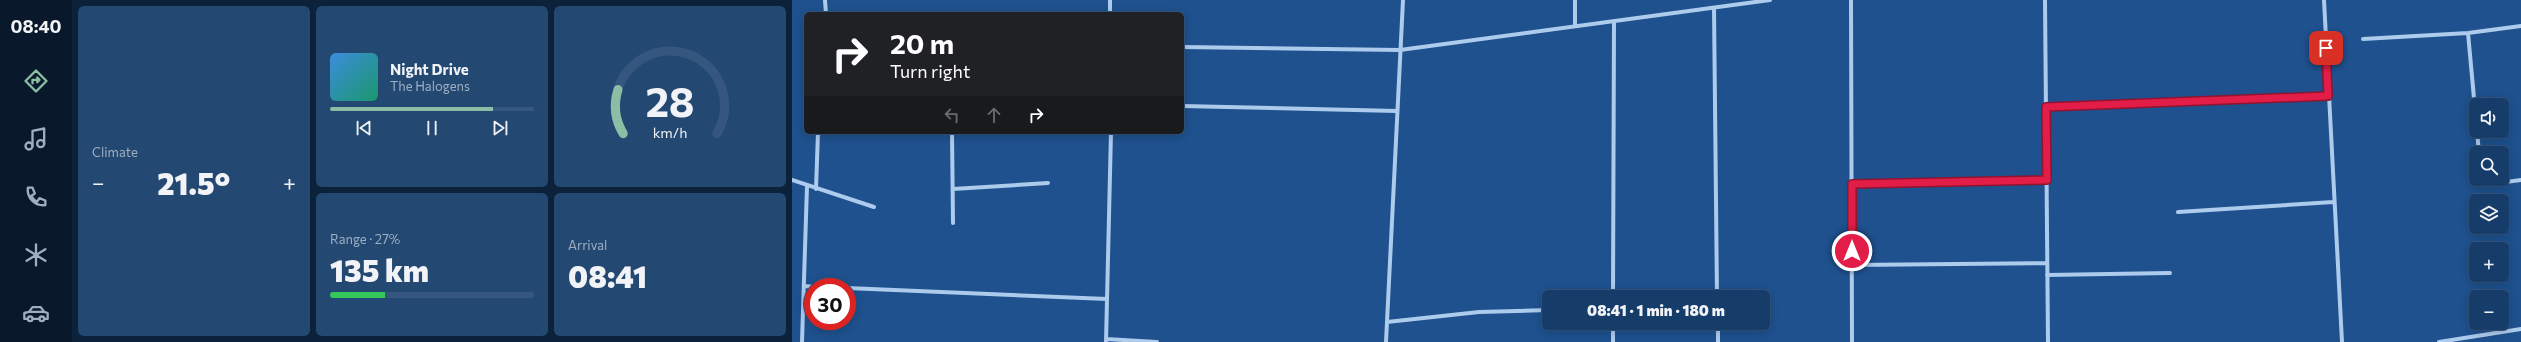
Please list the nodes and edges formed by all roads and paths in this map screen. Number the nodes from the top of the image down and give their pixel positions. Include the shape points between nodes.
1 (825, 0) edge
2 (1110, 0) edge
3 (1403, 0) edge
4 (1575, 0) edge
5 (1770, 0) edge
6 (1851, 0) edge
7 (2045, 0) edge
8 (2324, 0) edge
9 (1714, 8) junction
10 (826, 12) edge
11 (1110, 12) edge
12 (1614, 21) junction
13 (1575, 26) junction
14 (2521, 26) edge
15 (2468, 33) junction
16 (2363, 39) dead end
17 (1184, 47) edge
18 (1400, 50) junction
19 (2328, 96) junction
20 (2474, 98) edge
21 (1184, 106) edge
22 (2046, 107) junction
23 (1397, 111) junction
24 (818, 134) edge
25 (952, 134) edge
26 (1111, 134) edge
27 (792, 180) edge
28 (2047, 180) junction
29 (2521, 180) edge
30 (2509, 182) edge
31 (1048, 184) dead end
32 (1852, 184) junction
33 (807, 186) junction
34 (953, 188) junction
35 (816, 189) junction
36 (2333, 202) junction
37 (874, 207) dead end
38 (2178, 212) dead end
39 (953, 222) dead end
40 (2047, 263) junction
41 (1852, 265) junction
42 (2170, 273) dead end
43 (2047, 275) junction
44 (804, 278) edge
45 (804, 286) edge
46 (856, 288) edge
47 (1613, 290) edge
48 (1717, 290) edge
49 (1107, 299) junction
50 (1542, 310) edge
51 (1387, 322) junction
52 (2521, 329) edge
53 (1613, 330) edge
54 (1718, 330) edge
55 (1106, 340) edge
56 (802, 342) edge
57 (1157, 342) edge
58 (1386, 342) edge
59 (1613, 342) edge
60 (1718, 342) edge
61 (1852, 342) edge
62 (2048, 342) edge
63 (2342, 342) edge
64 (2439, 342) edge

1 - 10 street
2 - 11 street
3 - 18 street
4 - 13 street
5 - 9 street
6 - 32 street
7 - 22 street
8 - 19 street
9 - 12 street
9 - 48 street
12 - 13 street
12 - 47 street
13 - 18 street
14 - 15 street
15 - 16 street
15 - 20 street
17 - 18 street
18 - 23 street
19 - 22 street
19 - 36 street
21 - 23 street
22 - 28 street
23 - 51 street
24 - 35 street
25 - 34 street
26 - 49 street
27 - 33 street
28 - 32 street
28 - 40 street
29 - 30 street
31 - 34 street
32 - 41 street
33 - 35 street
33 - 44 street
34 - 39 street
35 - 37 street
36 - 38 street
36 - 63 street
40 - 41 street
40 - 43 street
41 - 61 street
42 - 43 street
43 - 62 street
45 - 56 street
46 - 49 street
49 - 55 street
50 - 51 street via 1479,312
51 - 58 street
52 - 64 street
53 - 59 street
54 - 60 street
55 - 57 street

